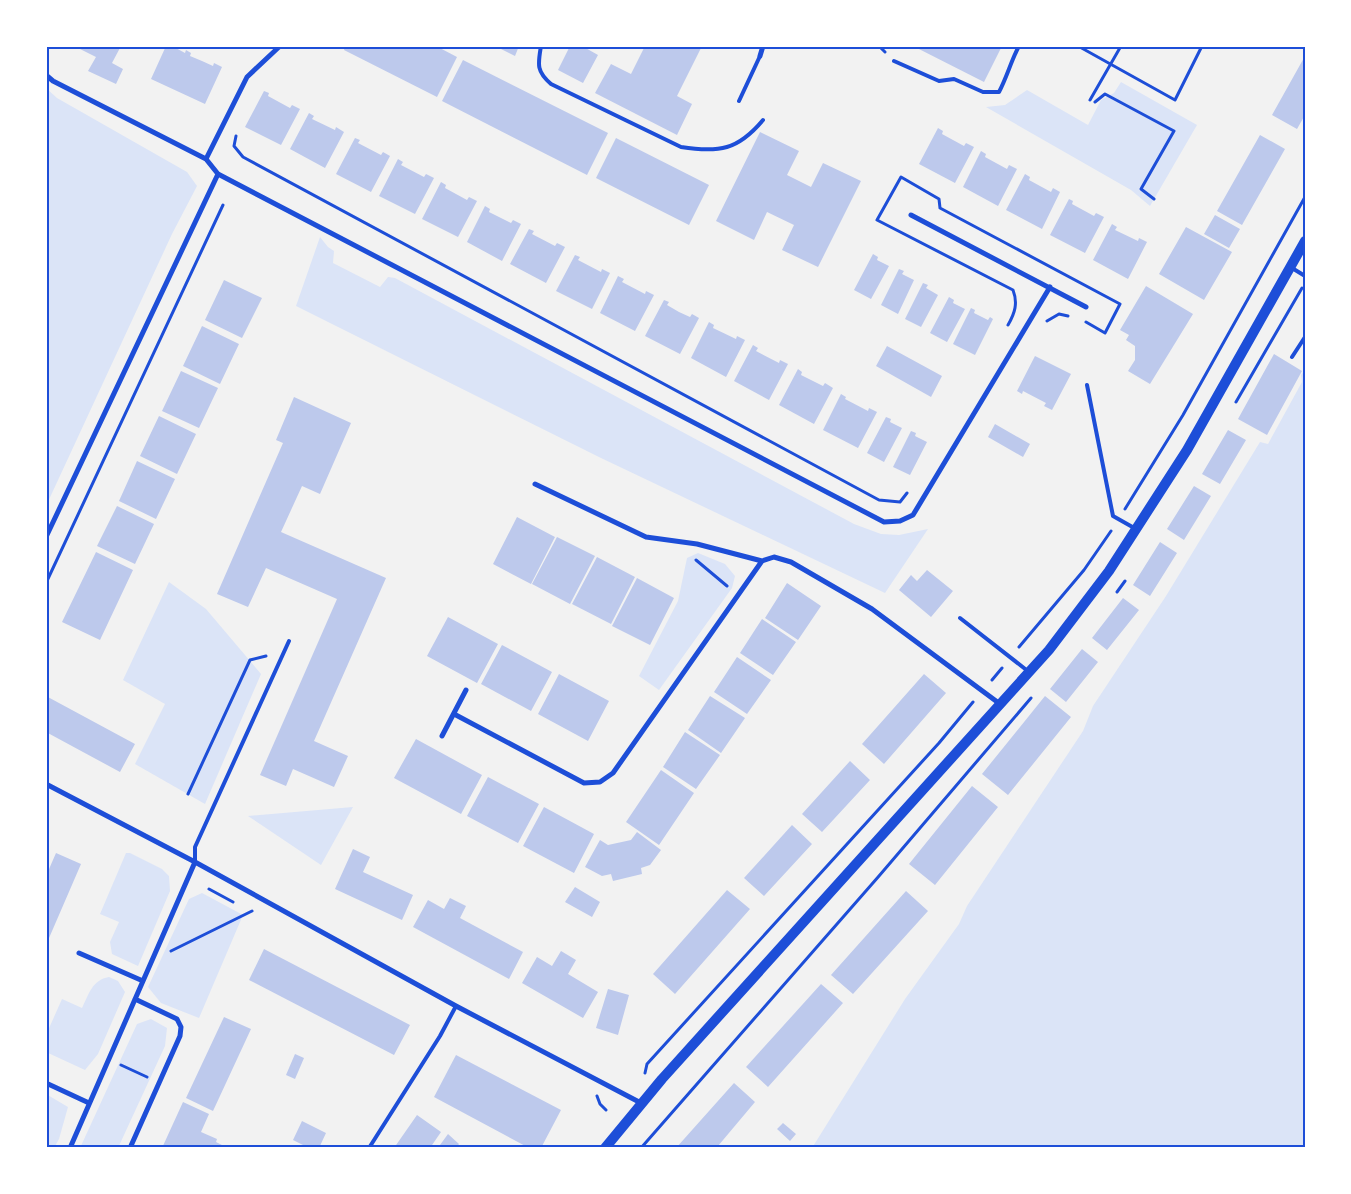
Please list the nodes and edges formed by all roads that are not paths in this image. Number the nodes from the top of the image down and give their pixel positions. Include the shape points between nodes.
1 (280, 46) edge
2 (541, 46) edge
3 (763, 46) edge
4 (1019, 46) edge
5 (760, 56) joint
6 (894, 61) dead end
7 (46, 76) edge
8 (739, 101) dead end
9 (763, 120) dead end
10 (206, 159) junction
11 (218, 174) junction
12 (911, 215) dead end
13 (1305, 241) edge
14 (1290, 267) junction
15 (1305, 276) edge
16 (1050, 287) junction
17 (1086, 306) dead end
18 (1305, 337) edge
19 (1292, 357) dead end
20 (1088, 384) dead end
21 (535, 484) dead end
22 (1136, 529) junction
23 (46, 538) edge
24 (762, 561) junction
25 (960, 618) dead end
26 (289, 641) dead end
27 (1029, 672) junction
28 (466, 690) dead end
29 (1000, 705) junction
30 (454, 714) junction
31 (442, 736) dead end
32 (46, 784) edge
33 (195, 862) junction
34 (79, 953) dead end
35 (143, 981) junction
36 (135, 999) junction
37 (456, 1006) junction
38 (46, 1083) edge
39 (89, 1103) junction
40 (641, 1103) junction
41 (70, 1148) edge
42 (130, 1148) edge
43 (369, 1148) edge
44 (605, 1148) edge

1 - 10 street via 247,77
2 - 9 lane via 538,62 541,76 550,84 681,147 719,150 735,146 752,134
3 - 5 street
4 - 6 lane via 999,92 983,92 954,79 939,81
5 - 8 lane
7 - 10 street
10 - 11 street
11 - 16 street via 884,522 900,521 913,515
11 - 23 street
12 - 16 street
13 - 14 main road
14 - 15 lane
14 - 22 main road via 1186,450
16 - 17 street
18 - 19 lane
20 - 22 lane via 1113,516
21 - 24 street via 646,537 697,544
22 - 27 main road via 1109,572
24 - 29 street via 774,557 790,562 872,609
24 - 30 street via 613,773 600,782 584,783
25 - 27 lane
26 - 33 lane via 195,847
27 - 29 main road
28 - 30 street
29 - 40 main road
30 - 31 street
32 - 33 street
33 - 35 street
33 - 37 street
34 - 35 street
35 - 36 street
36 - 39 street
36 - 42 street via 177,1019 181,1027 180,1036
37 - 40 street
37 - 43 lane
38 - 39 street
39 - 41 street
40 - 44 main road

